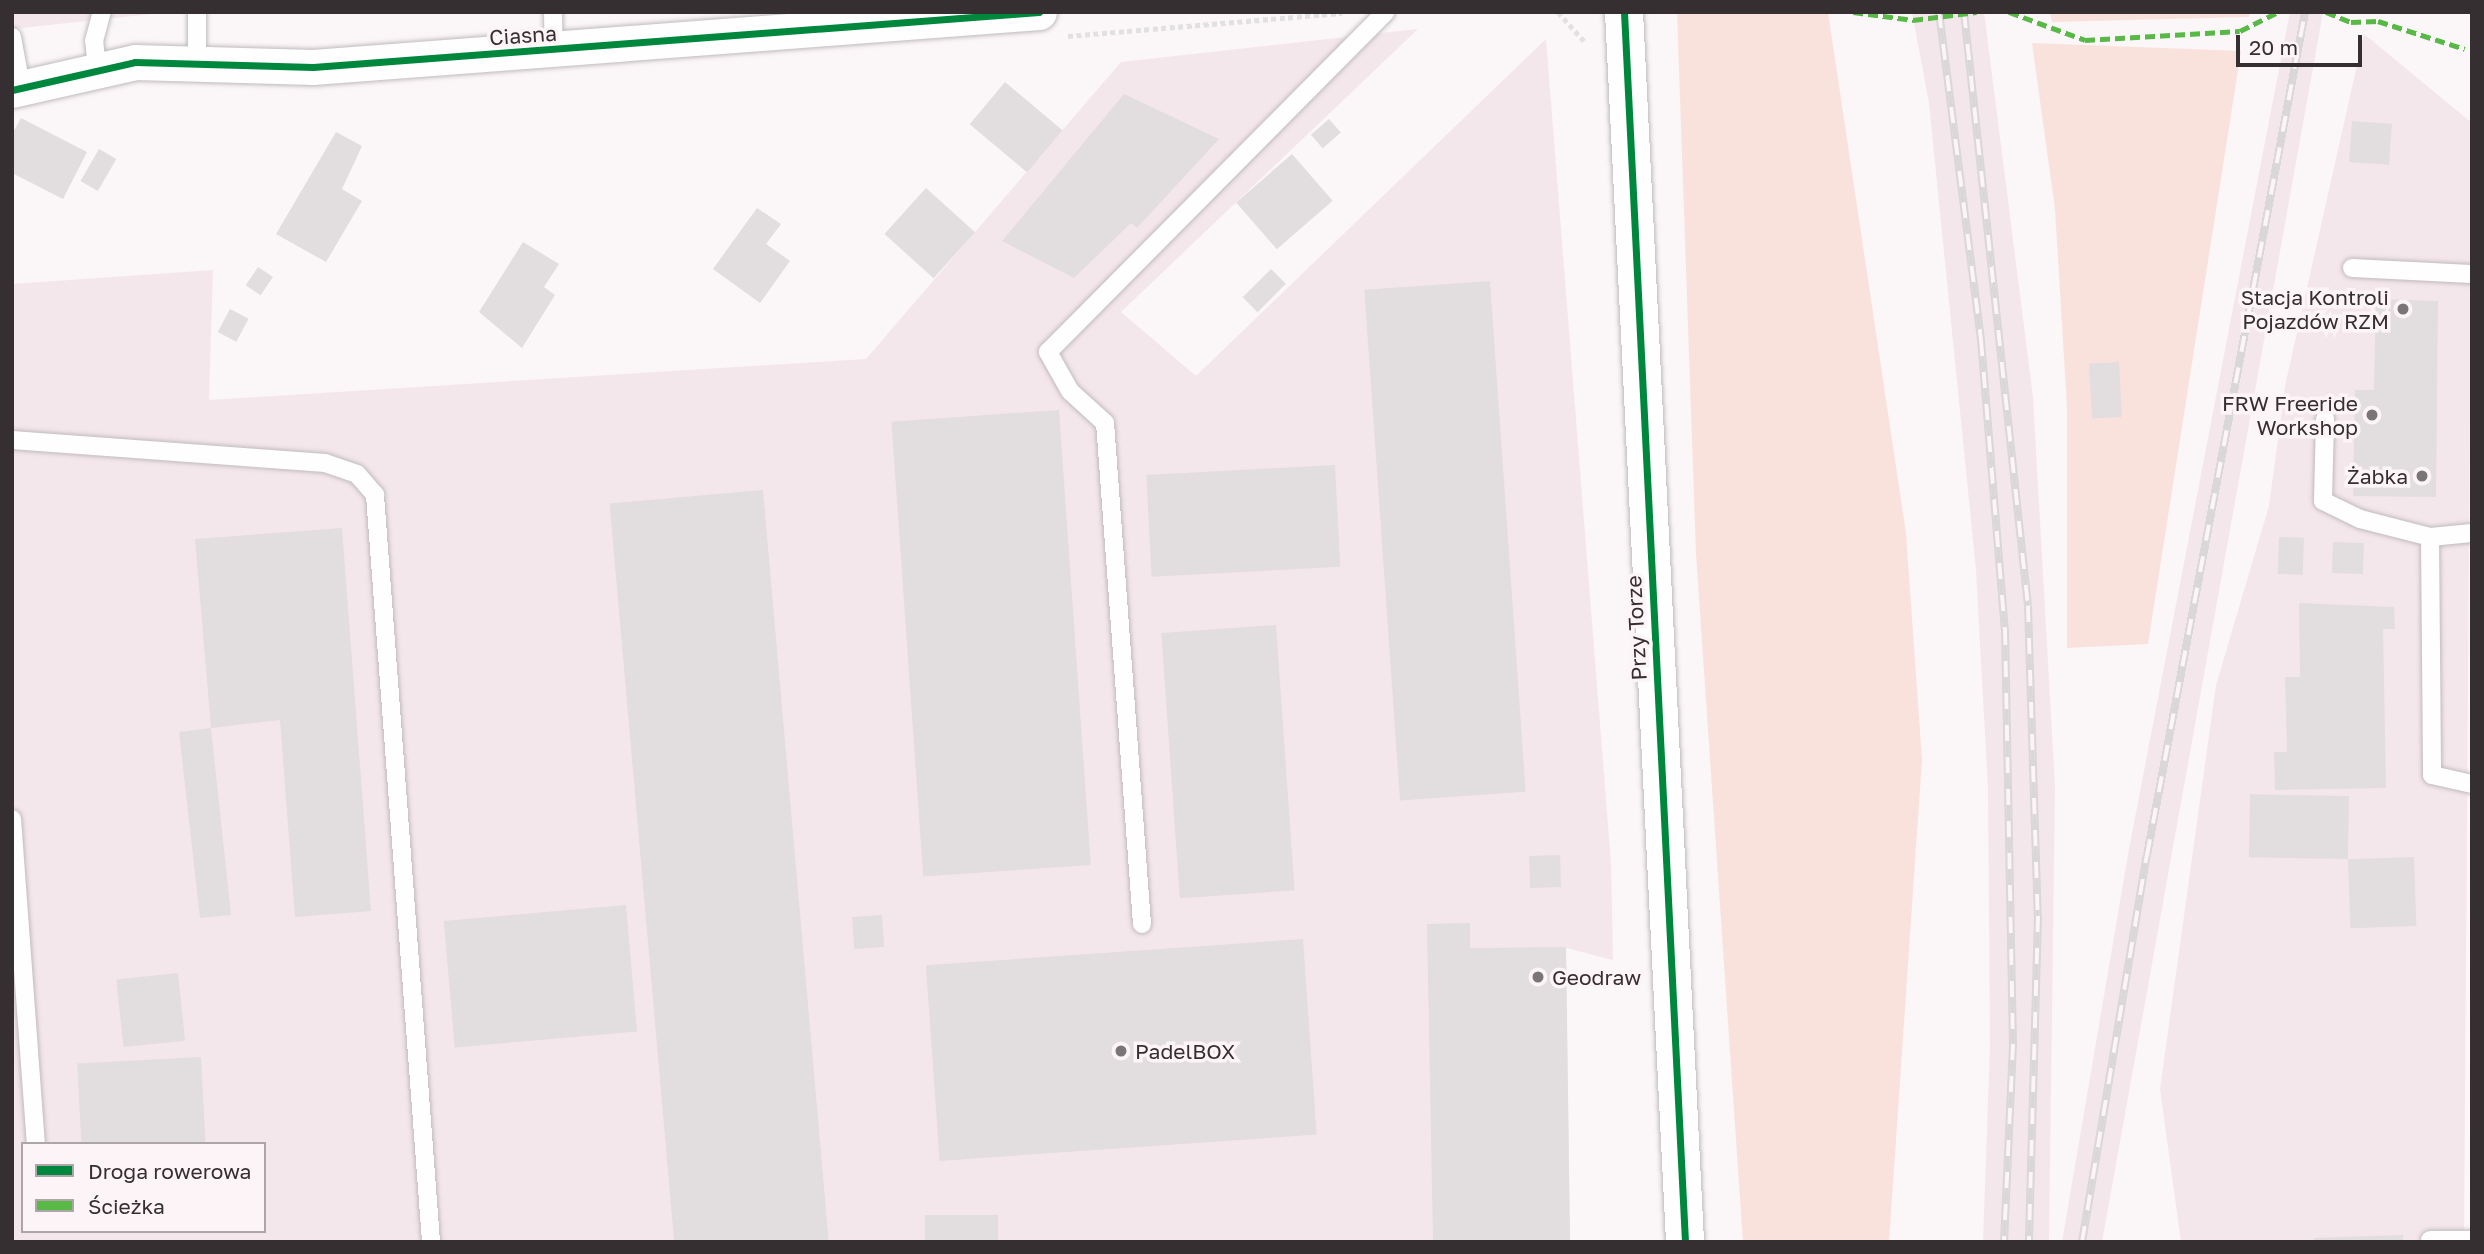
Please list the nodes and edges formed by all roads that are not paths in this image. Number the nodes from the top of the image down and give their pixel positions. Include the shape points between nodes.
1 (102, 12) edge
2 (197, 12) edge
3 (553, 12) edge
4 (1039, 12) edge
5 (1386, 12) edge
6 (1625, 12) edge
7 (912, 18) edge
8 (12, 37) edge
9 (554, 51) junction
10 (198, 65) junction
11 (97, 68) junction
12 (17, 88) edge
13 (2352, 268) dead end
14 (2472, 274) edge
15 (2325, 419) dead end
16 (12, 440) edge
17 (2472, 533) edge
18 (2430, 537) junction
19 (2472, 784) edge
20 (12, 819) edge
21 (1142, 924) dead end
22 (36, 1142) edge
23 (2430, 1240) dead end
24 (2472, 1240) edge
25 (431, 1242) edge
26 (1685, 1242) edge

1 - 11 lane via 93,41
2 - 10 lane
3 - 9 lane
4 - 7 street, Ciasna
5 - 21 lane via 1048,352 1070,391 1105,423
6 - 26 street, Przy Torze
7 - 9 street, Ciasna
8 - 12 lane
9 - 10 street, Ciasna via 313,67
10 - 11 street, Ciasna via 135,62
11 - 12 street, Ciasna
13 - 14 lane
15 - 18 lane via 2323,501 2360,519
16 - 25 lane via 325,463 357,474 375,495
17 - 18 lane
18 - 19 lane via 2432,775
20 - 22 lane
23 - 24 lane

